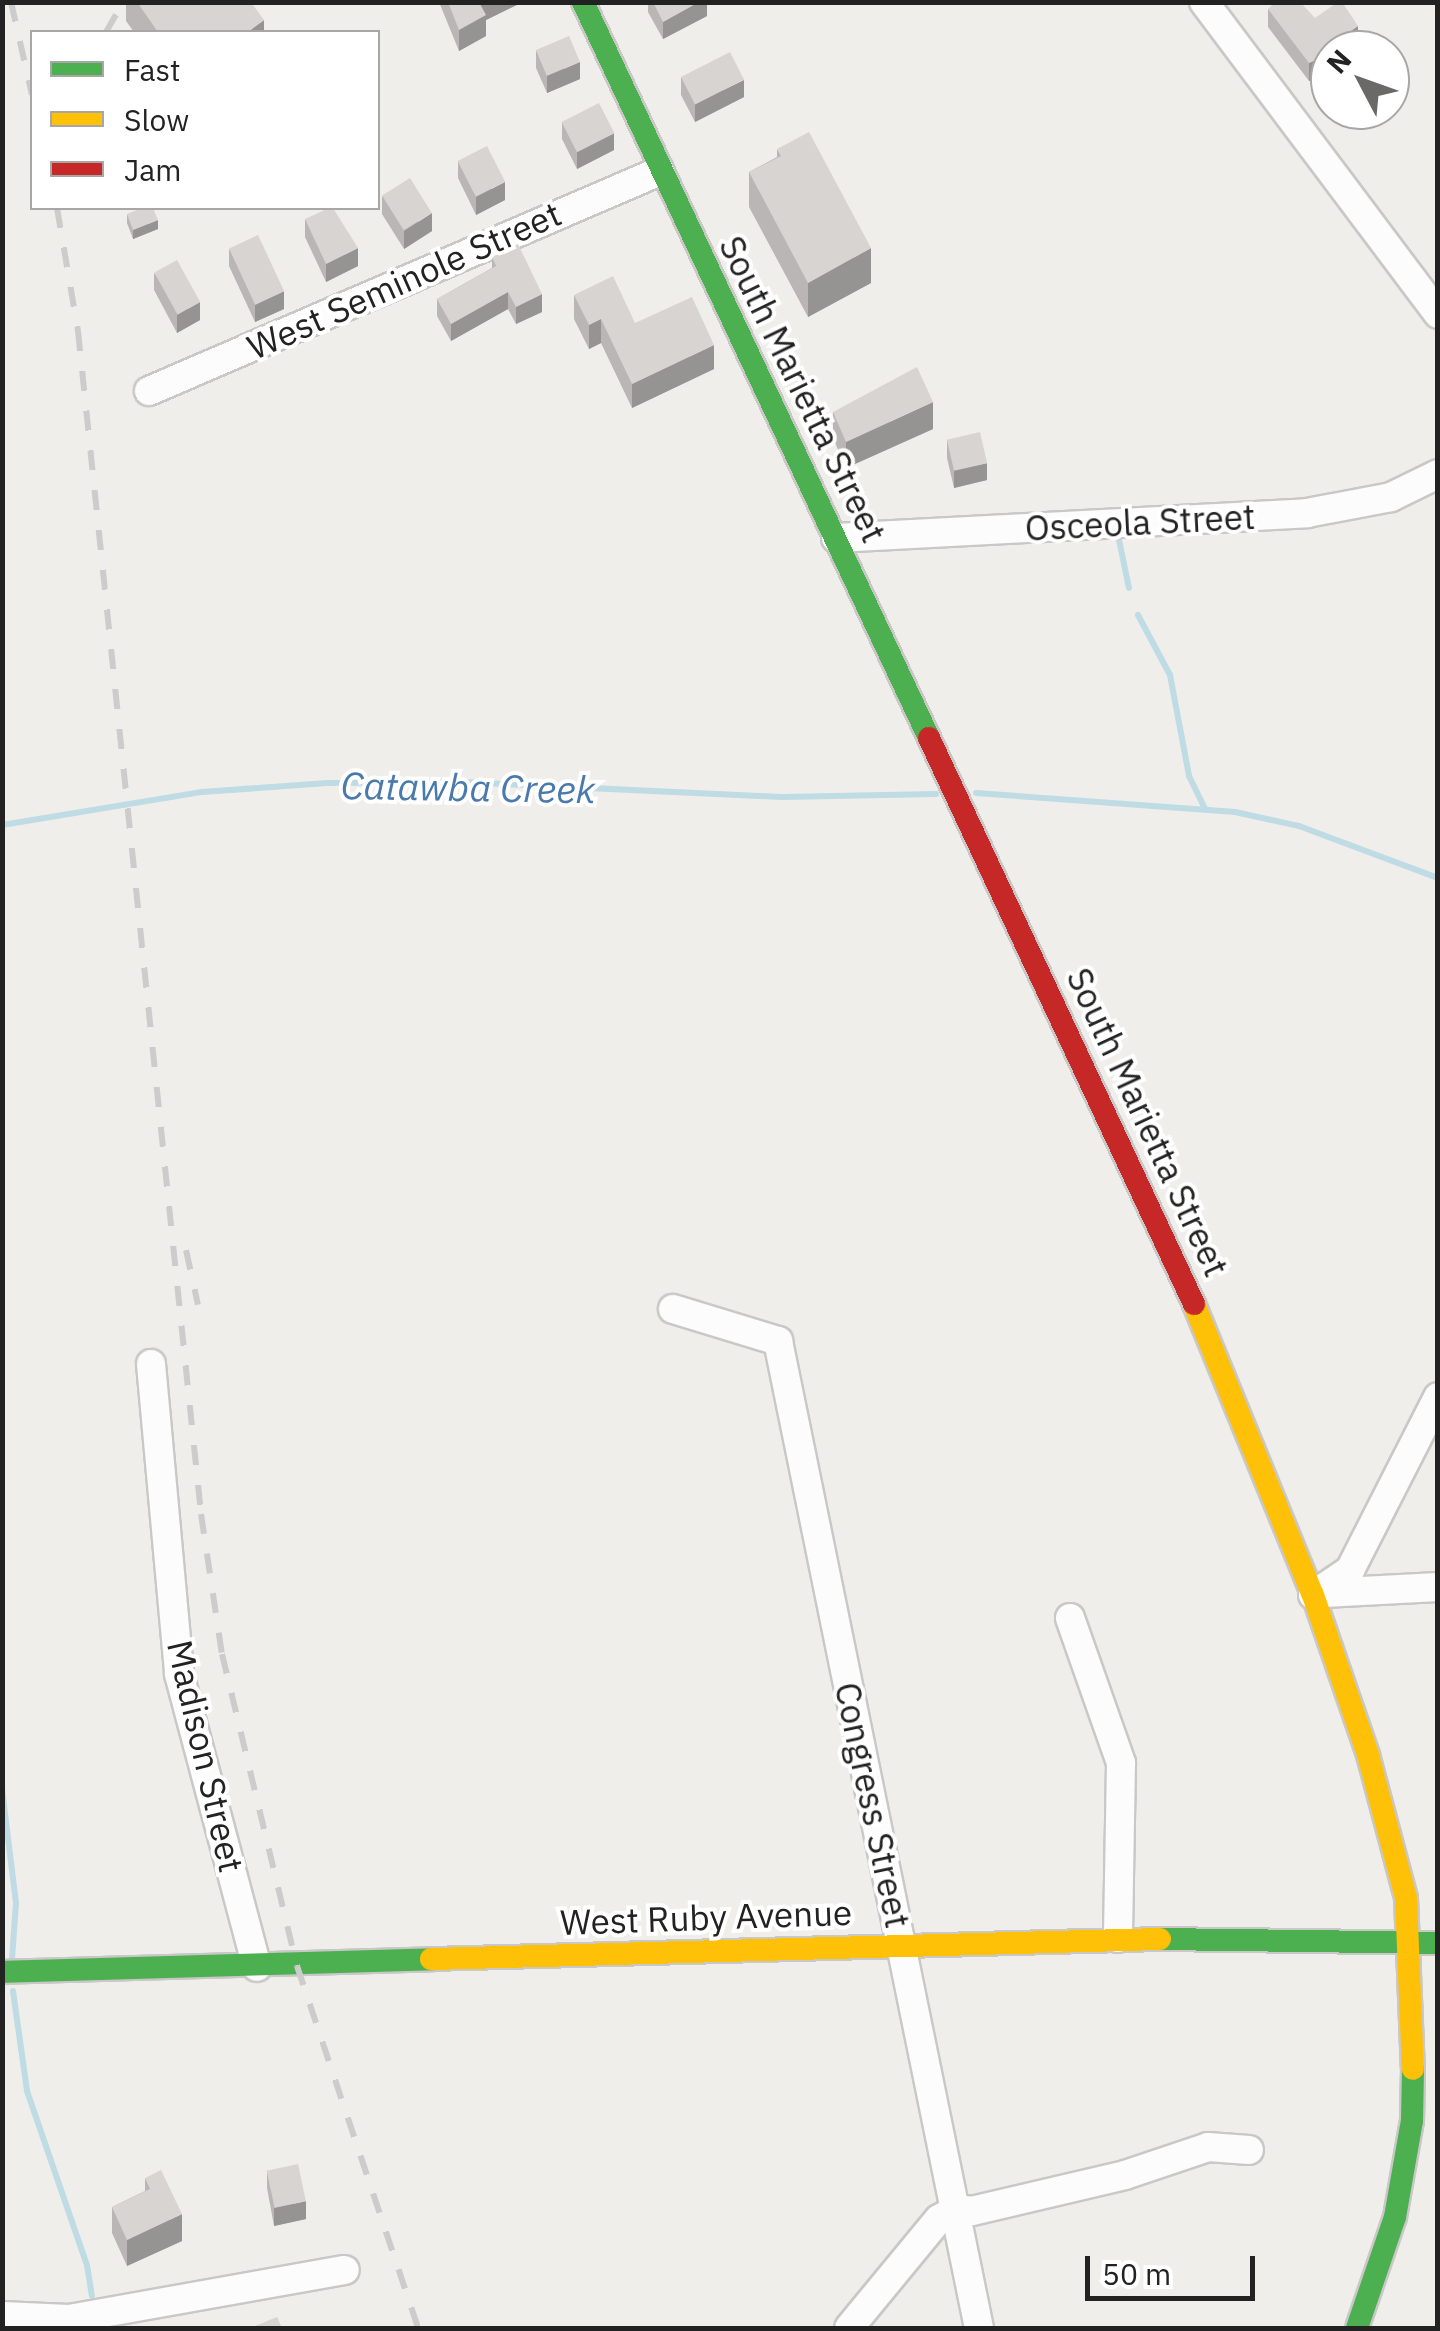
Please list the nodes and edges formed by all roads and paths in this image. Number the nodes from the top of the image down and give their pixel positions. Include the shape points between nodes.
1 (583, 2) edge
2 (1204, 2) edge
3 (660, 170) junction
4 (1438, 314) edge
5 (149, 391) dead end
6 (1438, 474) edge
7 (836, 538) junction
8 (672, 1309) dead end
9 (151, 1364) dead end
10 (1438, 1396) edge
11 (1438, 1587) edge
12 (1313, 1595) junction
13 (1070, 1618) dead end
14 (1118, 1938) junction
15 (1438, 1942) edge
16 (1411, 1943) junction
17 (902, 1946) junction
18 (257, 1967) junction
19 (2, 1972) edge
20 (1249, 2150) dead end
21 (956, 2209) junction
22 (345, 2270) dead end
23 (2, 2316) edge
24 (850, 2328) edge
25 (979, 2328) edge
26 (1358, 2328) edge

1 - 3 street, South Marietta Street
2 - 4 street
3 - 5 street, West Seminole Street
3 - 7 street, South Marietta Street
6 - 7 street, Osceola Street via 1392,497 1307,513
7 - 12 street, South Marietta Street via 1186,1284
8 - 17 street, Congress Street via 778,1341
9 - 18 street, Madison Street via 180,1674
10 - 12 street via 1350,1570
11 - 12 street
12 - 16 street, South Marietta Street via 1368,1755
13 - 14 street via 1121,1763
14 - 16 street, West Ruby Avenue
14 - 17 street, West Ruby Avenue
15 - 16 street, West Ruby Avenue
16 - 26 street, South Marietta Street via 1412,2121 1395,2217
17 - 18 street, West Ruby Avenue
17 - 21 street, Congress Street
18 - 19 street, West Ruby Avenue
20 - 21 street via 1208,2147 1125,2175
21 - 24 street via 939,2219
21 - 25 street, Congress Street
22 - 23 street via 69,2319

